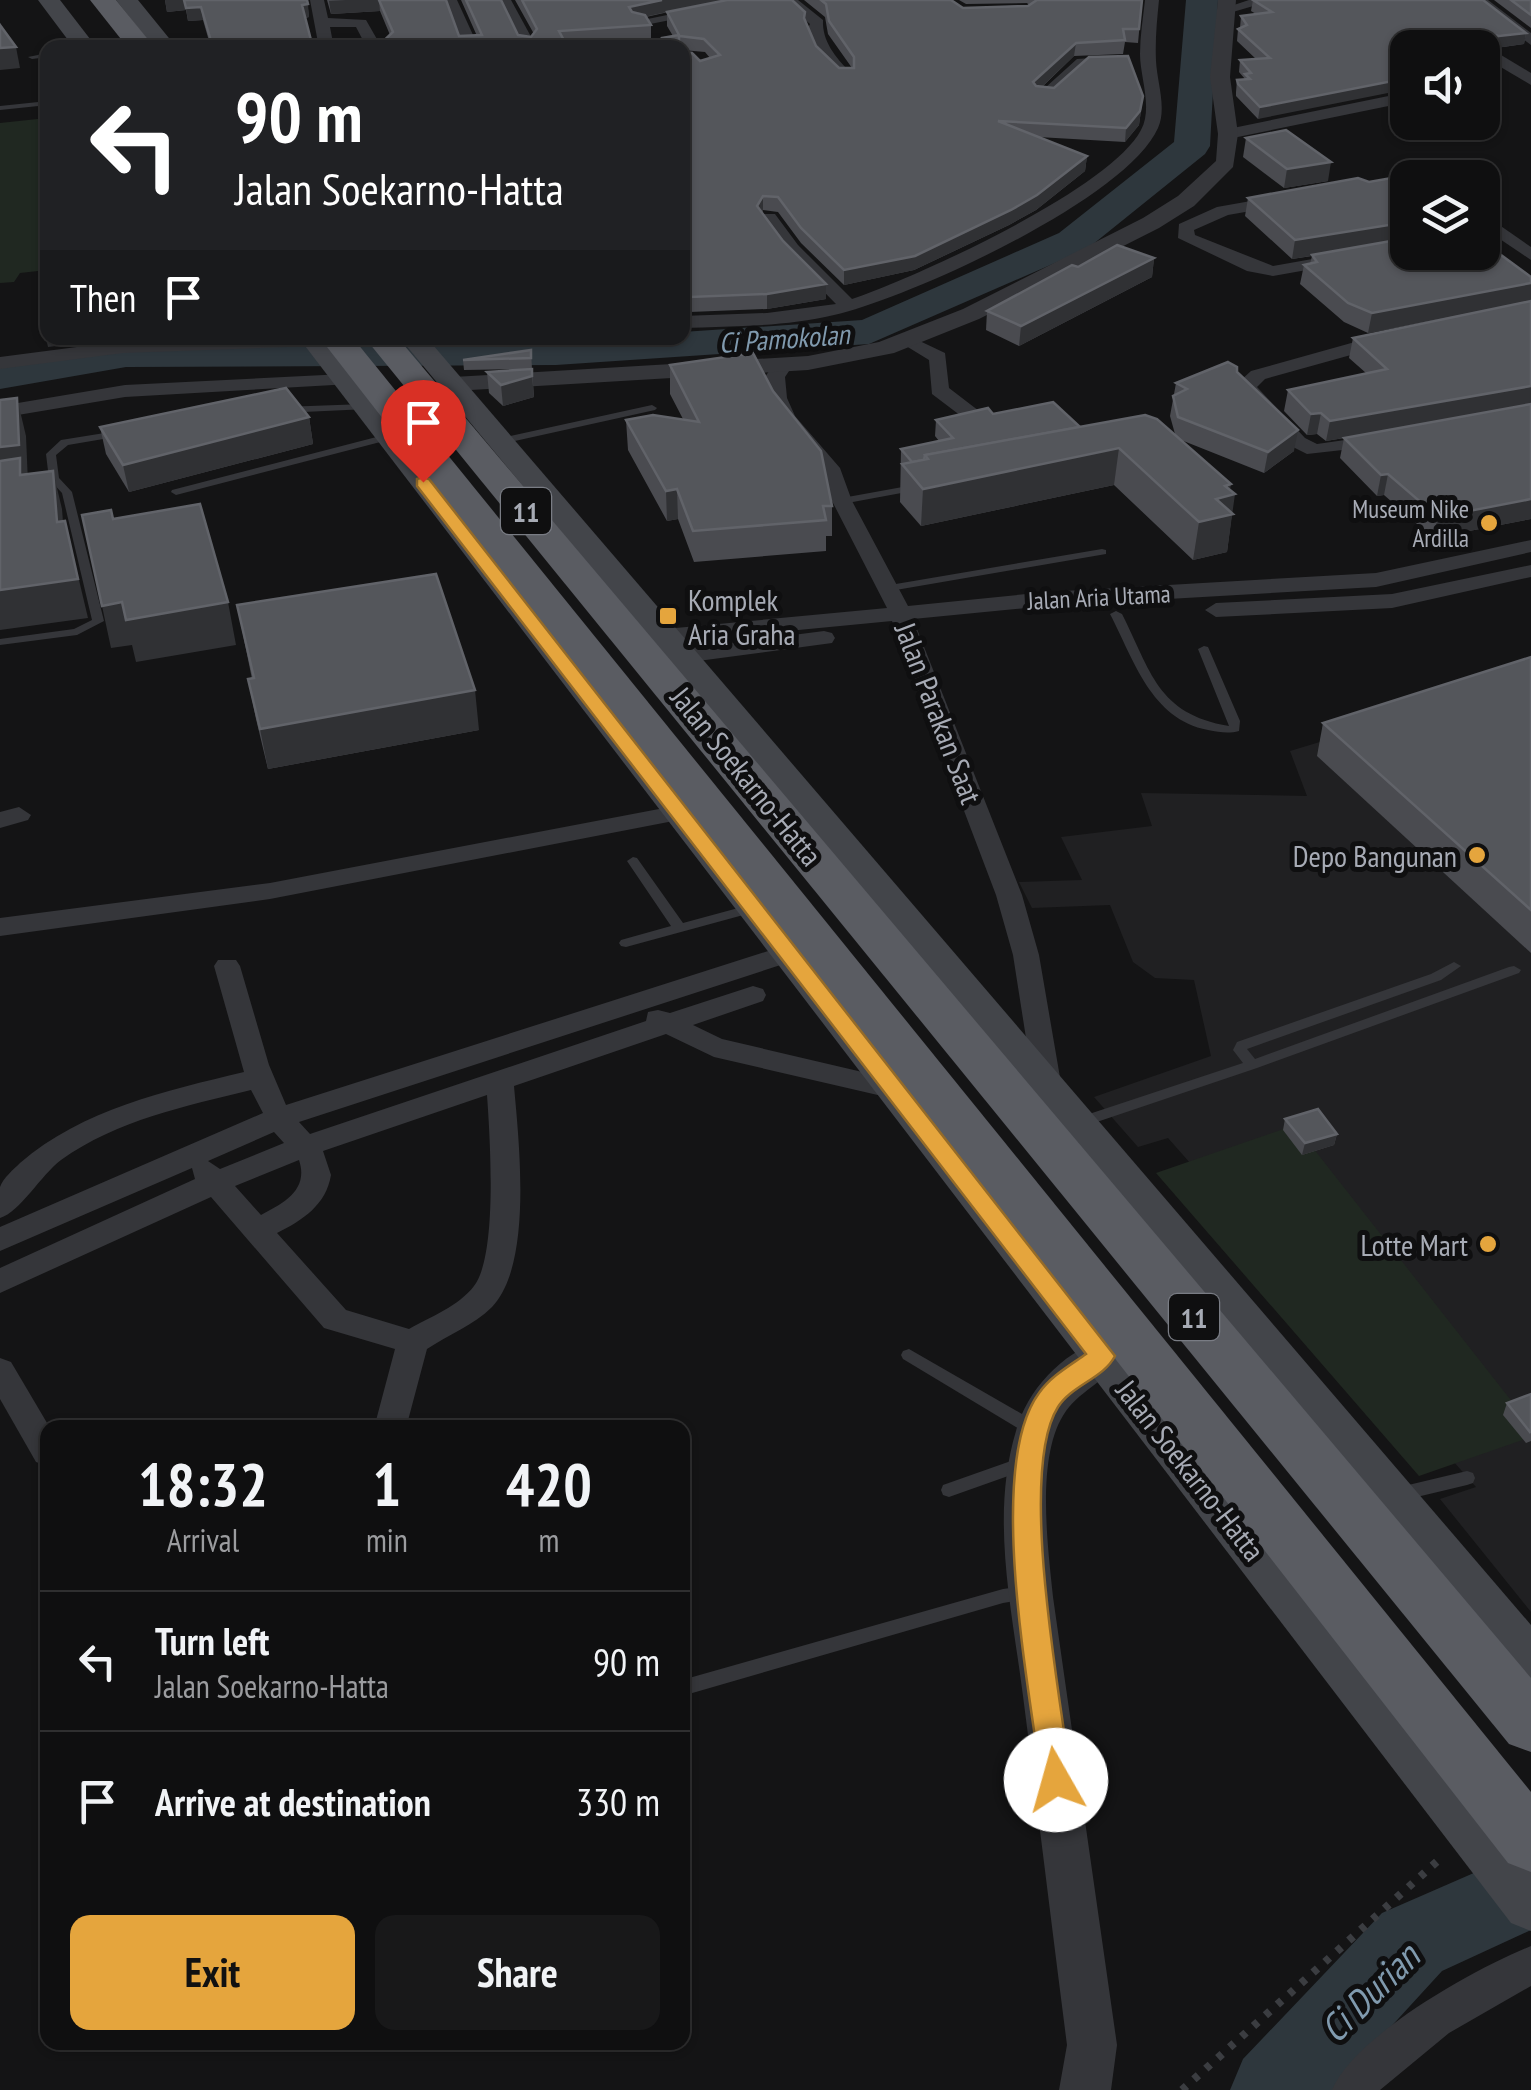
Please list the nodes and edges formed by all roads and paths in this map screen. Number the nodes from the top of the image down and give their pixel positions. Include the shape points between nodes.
1 (49, 0) edge
2 (70, 0) edge
3 (103, 0) edge
4 (126, 0) edge
5 (317, 0) edge
6 (450, 0) edge
7 (504, 0) edge
8 (629, 0) edge
9 (766, 0) edge
10 (789, 0) edge
11 (1152, 0) edge
12 (1267, 0) edge
13 (1479, 0) edge
14 (1227, 5) edge
15 (322, 22) junction
16 (80, 40) edge
17 (102, 40) edge
18 (136, 40) edge
19 (159, 40) edge
20 (325, 40) edge
21 (370, 40) edge
22 (468, 40) edge
23 (524, 40) edge
24 (1531, 43) edge
25 (1500, 50) edge
26 (40, 56) edge
27 (32, 57) dead end
28 (1148, 61) junction
29 (1500, 62) edge
30 (846, 76) edge
31 (1531, 80) edge
32 (1044, 96) edge
33 (1390, 101) edge
34 (40, 104) edge
35 (0, 108) edge
36 (1228, 134) junction
37 (1306, 196) edge
38 (769, 218) edge
39 (1500, 232) edge
40 (1390, 250) edge
41 (1531, 255) edge
42 (848, 306) junction
43 (690, 322) edge
44 (1408, 334) edge
45 (908, 341) junction
46 (401, 346) edge
47 (0, 351) edge
48 (43, 356) junction
49 (337, 360) edge
50 (0, 363) edge
51 (782, 365) junction
52 (449, 379) junction
53 (652, 408) dead end
54 (0, 412) edge
55 (262, 412) edge
56 (972, 416) edge
57 (130, 432) edge
58 (388, 437) junction
59 (1400, 438) edge
60 (501, 441) junction
61 (940, 483) edge
62 (61, 486) junction
63 (46, 488) edge
64 (176, 492) dead end
65 (842, 502) junction
66 (1531, 546) edge
67 (1102, 552) dead end
68 (1531, 571) edge
69 (1376, 580) junction
70 (890, 588) junction
71 (1392, 601) junction
72 (1050, 607) junction
73 (1116, 614) junction
74 (903, 620) junction
75 (0, 642) edge
76 (664, 648) junction
77 (1204, 649) dead end
78 (554, 651) junction
79 (598, 668) junction
80 (685, 700) junction
81 (727, 714) junction
82 (637, 716) junction
83 (680, 812) junction
84 (633, 861) dead end
85 (754, 908) junction
86 (857, 910) junction
87 (0, 927) edge
88 (680, 930) junction
89 (626, 943) dead end
90 (790, 953) junction
91 (931, 954) junction
92 (227, 966) dead end
93 (1454, 966) dead end
94 (1514, 970) dead end
95 (752, 995) dead end
96 (652, 1013) junction
97 (1252, 1065) junction
98 (261, 1078) junction
99 (500, 1080) junction
100 (895, 1089) junction
101 (1062, 1106) junction
102 (279, 1118) junction
103 (303, 1147) junction
104 (188, 1155) junction
105 (216, 1182) junction
106 (0, 1207) edge
107 (254, 1231) junction
108 (0, 1240) edge
109 (0, 1281) edge
110 (412, 1342) junction
111 (909, 1355) dead end
112 (1102, 1356) junction
113 (0, 1372) edge
114 (392, 1420) edge
115 (40, 1440) edge
116 (1033, 1446) junction
117 (1468, 1478) dead end
118 (949, 1490) dead end
119 (1391, 1496) junction
120 (1032, 1593) junction
121 (1531, 1662) edge
122 (690, 1686) edge
123 (1531, 1724) edge
124 (1495, 1826) edge
125 (1531, 1904) edge
126 (1531, 1965) edge
127 (1085, 2090) edge
128 (1182, 2090) edge
129 (1352, 2090) edge

1 - 16 main road
2 - 17 highway
3 - 18 highway
4 - 19 main road
5 - 15 street
6 - 22 street
7 - 23 street
8 - 9 street via 647,22
10 - 30 street via 816,20 821,48
11 - 28 street
12 - 14 street
13 - 24 street
14 - 36 street via 1220,77
15 - 20 street
15 - 21 street via 361,23
24 - 25 street
26 - 27 lane
28 - 32 street via 1082,62
28 - 42 street via 1153,116 1140,147 1126,160 974,252
29 - 31 street
33 - 36 street
34 - 35 lane
36 - 45 street via 1226,163 1186,201 1042,281
37 - 40 street via 1202,218 1185,228 1187,238 1273,271
38 - 42 street
39 - 41 street
42 - 43 street via 781,318
44 - 59 street via 1251,380 1247,390 1298,442 1325,451
45 - 51 street
45 - 56 street via 938,357 939,390
46 - 52 main road, Jalan Soekarno-Hatta
46 - 76 highway, Jalan Soekarno-Hatta / 11
47 - 48 street
48 - 49 street via 123,347
48 - 50 street
49 - 54 street
49 - 55 lane via 300,407
49 - 58 main road, Jalan Soekarno-Hatta
49 - 79 highway, Jalan Soekarno-Hatta / 11
51 - 52 street
51 - 65 street, Jalan Parakan Saat via 775,377 777,398 830,468
52 - 60 main road, Jalan Soekarno-Hatta
53 - 60 lane
57 - 62 lane via 53,448 50,464
58 - 64 lane
58 - 78 main road, Jalan Soekarno-Hatta
60 - 76 main road, Jalan Soekarno-Hatta
61 - 65 lane
62 - 63 lane
62 - 75 lane via 98,621 76,632
65 - 70 street, Jalan Parakan Saat
66 - 69 street, Jalan Aria Utama
67 - 70 lane
68 - 71 street, Jalan Aria Utama
69 - 71 street
69 - 72 street, Jalan Aria Utama
70 - 74 street, Jalan Parakan Saat
71 - 73 street, Jalan Aria Utama
72 - 73 street, Jalan Aria Utama
72 - 74 street, Jalan Aria Utama
73 - 77 lane via 1162,704 1197,724 1230,730 1234,721
74 - 76 street, Jalan Aria Utama
74 - 101 street, Jalan Parakan Saat via 1010,894
76 - 79 highway via 631,672
76 - 80 highway, Jalan Soekarno-Hatta / 11
76 - 81 main road, Jalan Soekarno-Hatta
78 - 79 highway
78 - 83 main road, Jalan Soekarno-Hatta
79 - 82 highway, Jalan Soekarno-Hatta / 11
80 - 81 highway
80 - 82 highway via 650,696
80 - 86 highway, Jalan Soekarno-Hatta / 11
81 - 91 main road, Jalan Soekarno-Hatta
82 - 124 highway, Jalan Soekarno-Hatta / 11
83 - 85 main road, Jalan Soekarno-Hatta
83 - 87 street via 270,891
84 - 88 lane
85 - 88 lane
85 - 90 main road, Jalan Soekarno-Hatta
86 - 91 highway
86 - 123 highway, Jalan Soekarno-Hatta / 11
88 - 89 lane
90 - 96 street
90 - 100 main road, Jalan Soekarno-Hatta
91 - 101 main road, Jalan Soekarno-Hatta
92 - 98 street
93 - 97 lane via 1242,1045
94 - 97 lane
95 - 96 street
96 - 99 street
96 - 100 street via 714,1047
96 - 102 street
97 - 101 lane
98 - 102 street
98 - 106 street via 142,1108 96,1128 23,1178
99 - 103 street
99 - 110 street via 500,1246 491,1286
100 - 112 main road, Jalan Soekarno-Hatta
101 - 119 main road
102 - 103 street
102 - 104 street
103 - 105 street
103 - 107 street via 313,1156 315,1184 290,1213
104 - 105 street
104 - 108 street
105 - 107 street
105 - 109 street
107 - 110 street via 336,1319
110 - 114 street
111 - 116 lane
112 - 116 street via 1047,1402
112 - 124 main road, Jalan Soekarno-Hatta
113 - 115 street
116 - 118 lane
116 - 120 street via 1026,1496
117 - 119 lane
119 - 121 main road
120 - 122 lane
120 - 127 street via 1092,2045
124 - 125 main road, Jalan Soekarno-Hatta
124 - 128 path
126 - 129 street via 1464,1999 1382,2056

